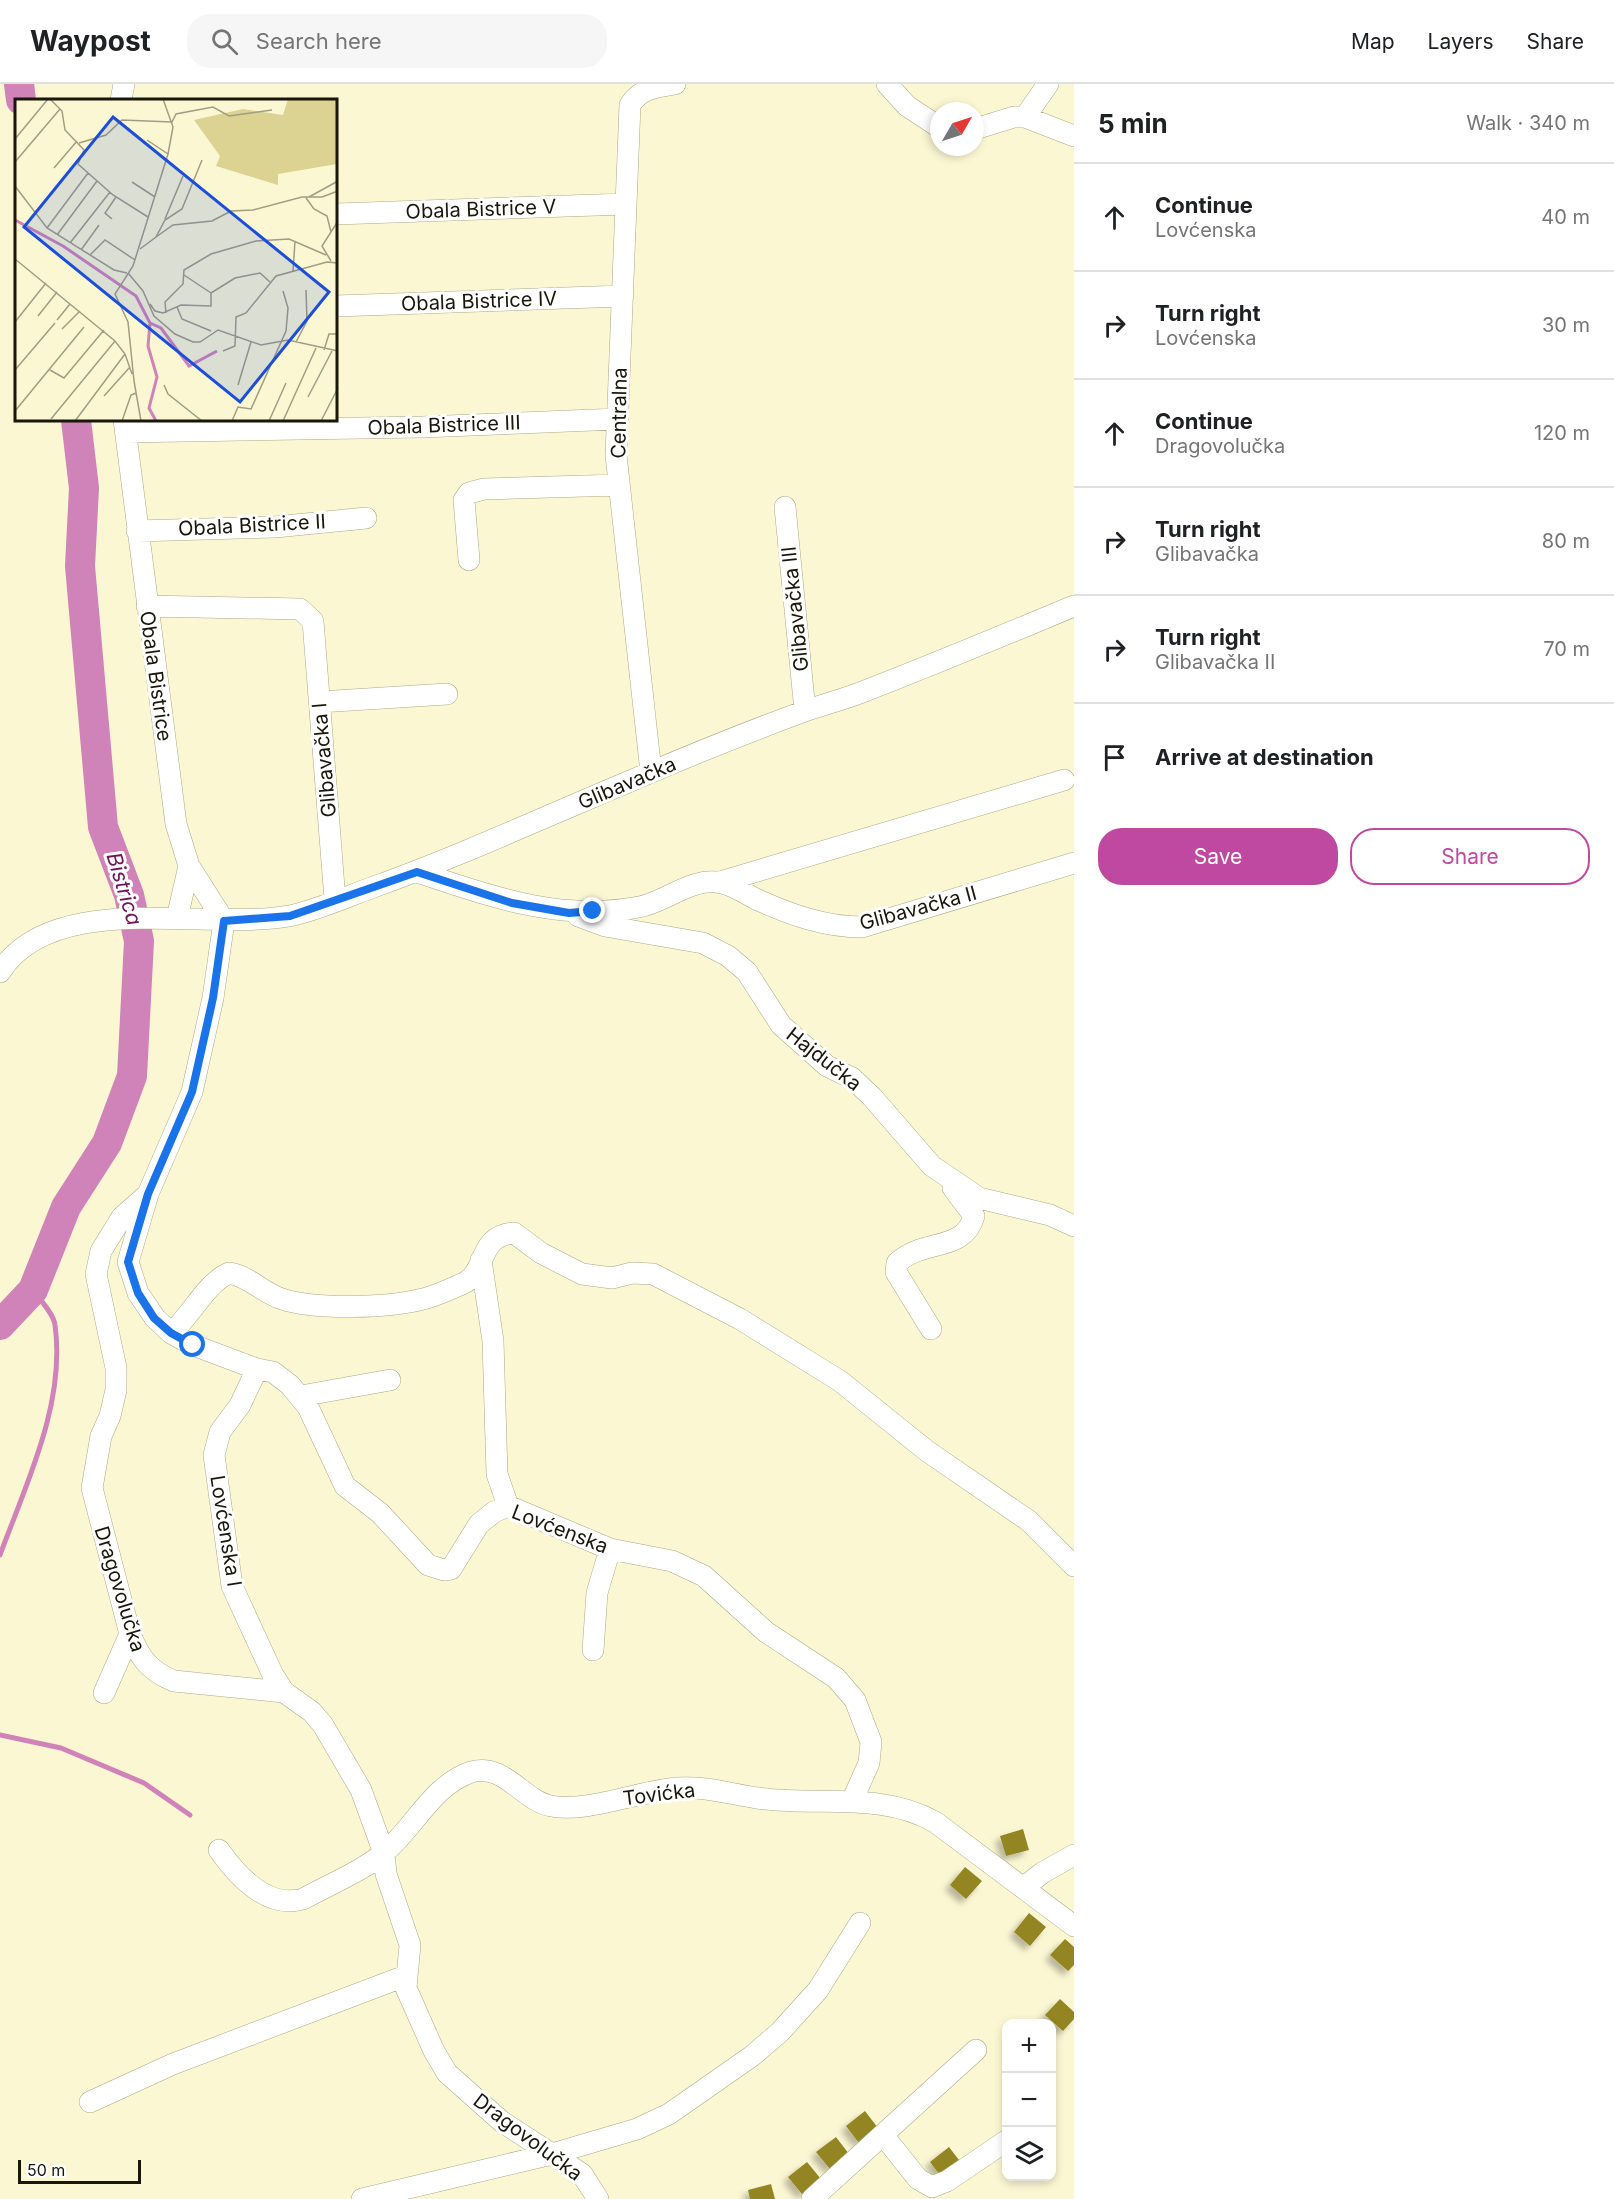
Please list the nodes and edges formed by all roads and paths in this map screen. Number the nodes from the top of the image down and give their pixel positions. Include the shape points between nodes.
1 (124, 84) edge
2 (675, 84) edge
3 (887, 84) edge
4 (1048, 84) edge
5 (121, 99) edge
6 (1025, 117) junction
7 (930, 122) edge
8 (984, 126) edge
9 (1074, 136) edge
10 (626, 204) junction
11 (338, 214) edge
12 (622, 296) junction
13 (338, 306) edge
14 (618, 419) junction
15 (125, 426) edge
16 (619, 485) junction
17 (784, 507) dead end
18 (366, 518) dead end
19 (137, 531) junction
20 (469, 560) dead end
21 (147, 606) junction
22 (1074, 606) edge
23 (447, 694) dead end
24 (319, 702) junction
25 (805, 711) junction
26 (651, 772) junction
27 (1064, 780) dead end
28 (1074, 863) edge
29 (189, 867) junction
30 (417, 872) junction
31 (720, 882) junction
32 (335, 900) junction
33 (569, 913) junction
34 (175, 917) junction
35 (224, 921) junction
36 (0, 972) edge
37 (932, 1166) junction
38 (148, 1194) junction
39 (1074, 1226) edge
40 (481, 1260) junction
41 (931, 1329) dead end
42 (171, 1333) junction
43 (257, 1369) junction
44 (390, 1380) dead end
45 (301, 1396) junction
46 (508, 1506) junction
47 (610, 1549) junction
48 (1074, 1566) edge
49 (130, 1634) junction
50 (593, 1650) dead end
51 (284, 1692) junction
52 (104, 1693) dead end
53 (852, 1801) junction
54 (219, 1850) dead end
55 (384, 1853) junction
56 (1074, 1855) edge
57 (1023, 1888) junction
58 (860, 1923) dead end
59 (1074, 1926) edge
60 (405, 1976) junction
61 (976, 2050) dead end
62 (90, 2102) dead end
63 (883, 2135) junction
64 (1002, 2144) edge
65 (552, 2154) junction
66 (362, 2199) edge
67 (598, 2199) edge
68 (812, 2199) edge

1 - 5 street
2 - 10 street, Centralna via 648,88 636,95 630,105
3 - 7 street via 907,106
4 - 6 street
6 - 8 street
6 - 9 street
10 - 11 street, Obala Bistrice V
10 - 12 street, Centralna
12 - 13 street, Obala Bistrice IV
12 - 14 street, Centralna
14 - 15 street, Obala Bistrice III via 422,427
14 - 16 street, Centralna
15 - 19 street, Obala Bistrice
16 - 20 street via 484,489 469,493 464,500
16 - 26 street, Centralna
17 - 25 street, Glibavačka III
18 - 19 street, Obala Bistrice II via 275,527
19 - 21 street, Obala Bistrice
21 - 24 street, Glibavačka I via 300,609 313,621
21 - 29 street, Obala Bistrice via 176,824
22 - 25 street, Glibavačka via 862,693
23 - 24 street
24 - 32 street, Glibavačka I
25 - 26 street, Glibavačka
26 - 30 street, Glibavačka
27 - 31 street
28 - 31 street, Glibavačka II via 862,927 802,919
29 - 34 street
29 - 35 street, Obala Bistrice
30 - 32 street, Glibavačka
30 - 33 street via 512,903
31 - 33 street via 697,885 640,907
32 - 35 street, Glibavačka via 290,916
33 - 37 street, Hajdučka via 605,926 703,943 728,956 747,972 781,1025 827,1066 852,1078
34 - 35 street, Glibavačka
34 - 36 street, Glibavačka via 69,924 8,959
35 - 38 street, Dragovolučka via 213,998 192,1092
37 - 39 street, Hajdučka via 979,1198 1050,1215
37 - 41 street via 974,1216 971,1228 962,1238 915,1250 897,1263 896,1272
38 - 42 street, Lovćenska via 128,1262 138,1293 154,1318
38 - 49 street, Dragovolučka via 122,1217 101,1251 96,1274 116,1368 116,1390 100,1436 92,1488
40 - 42 street via 465,1282 423,1299 358,1306 311,1305 281,1299 229,1273 216,1281
40 - 46 street via 493,1341 497,1474
40 - 48 street via 494,1239 514,1233 541,1254 582,1274 612,1278 653,1274 740,1319 840,1381 969,1482 1029,1521
42 - 43 street, Lovćenska
43 - 45 street, Lovćenska via 273,1372
43 - 51 street, Lovćenska I via 240,1405 220,1432 213,1455 232,1586
44 - 45 street
45 - 46 street, Lovćenska via 345,1486 380,1513 428,1565 452,1569 479,1524
46 - 47 street, Lovćenska
47 - 50 street via 597,1593
47 - 53 street, Lovćenska via 672,1561 704,1576 766,1632 836,1678 855,1700 871,1742 869,1764
49 - 51 street, Dragovolučka via 140,1657 160,1676 174,1681
49 - 52 street
51 - 55 street, Dragovolučka via 323,1725 361,1790
53 - 55 street, Tovićka via 758,1798 717,1789 677,1788 588,1807 550,1806 497,1773 482,1769 455,1779 430,1800
53 - 57 street, Tovićka via 915,1810
54 - 55 street, Tovićka via 242,1879 258,1891 292,1902
55 - 60 street, Dragovolučka via 386,1874 410,1945
56 - 57 street
57 - 59 street, Tovićka
58 - 65 street via 818,1990 752,2056 669,2114 638,2129
60 - 62 street via 173,2064
60 - 65 street, Dragovolučka via 406,1988 447,2073 501,2121
61 - 63 street
63 - 64 street via 918,2179 932,2187
63 - 68 street
65 - 66 street
65 - 67 street, Dragovolučka via 582,2174

